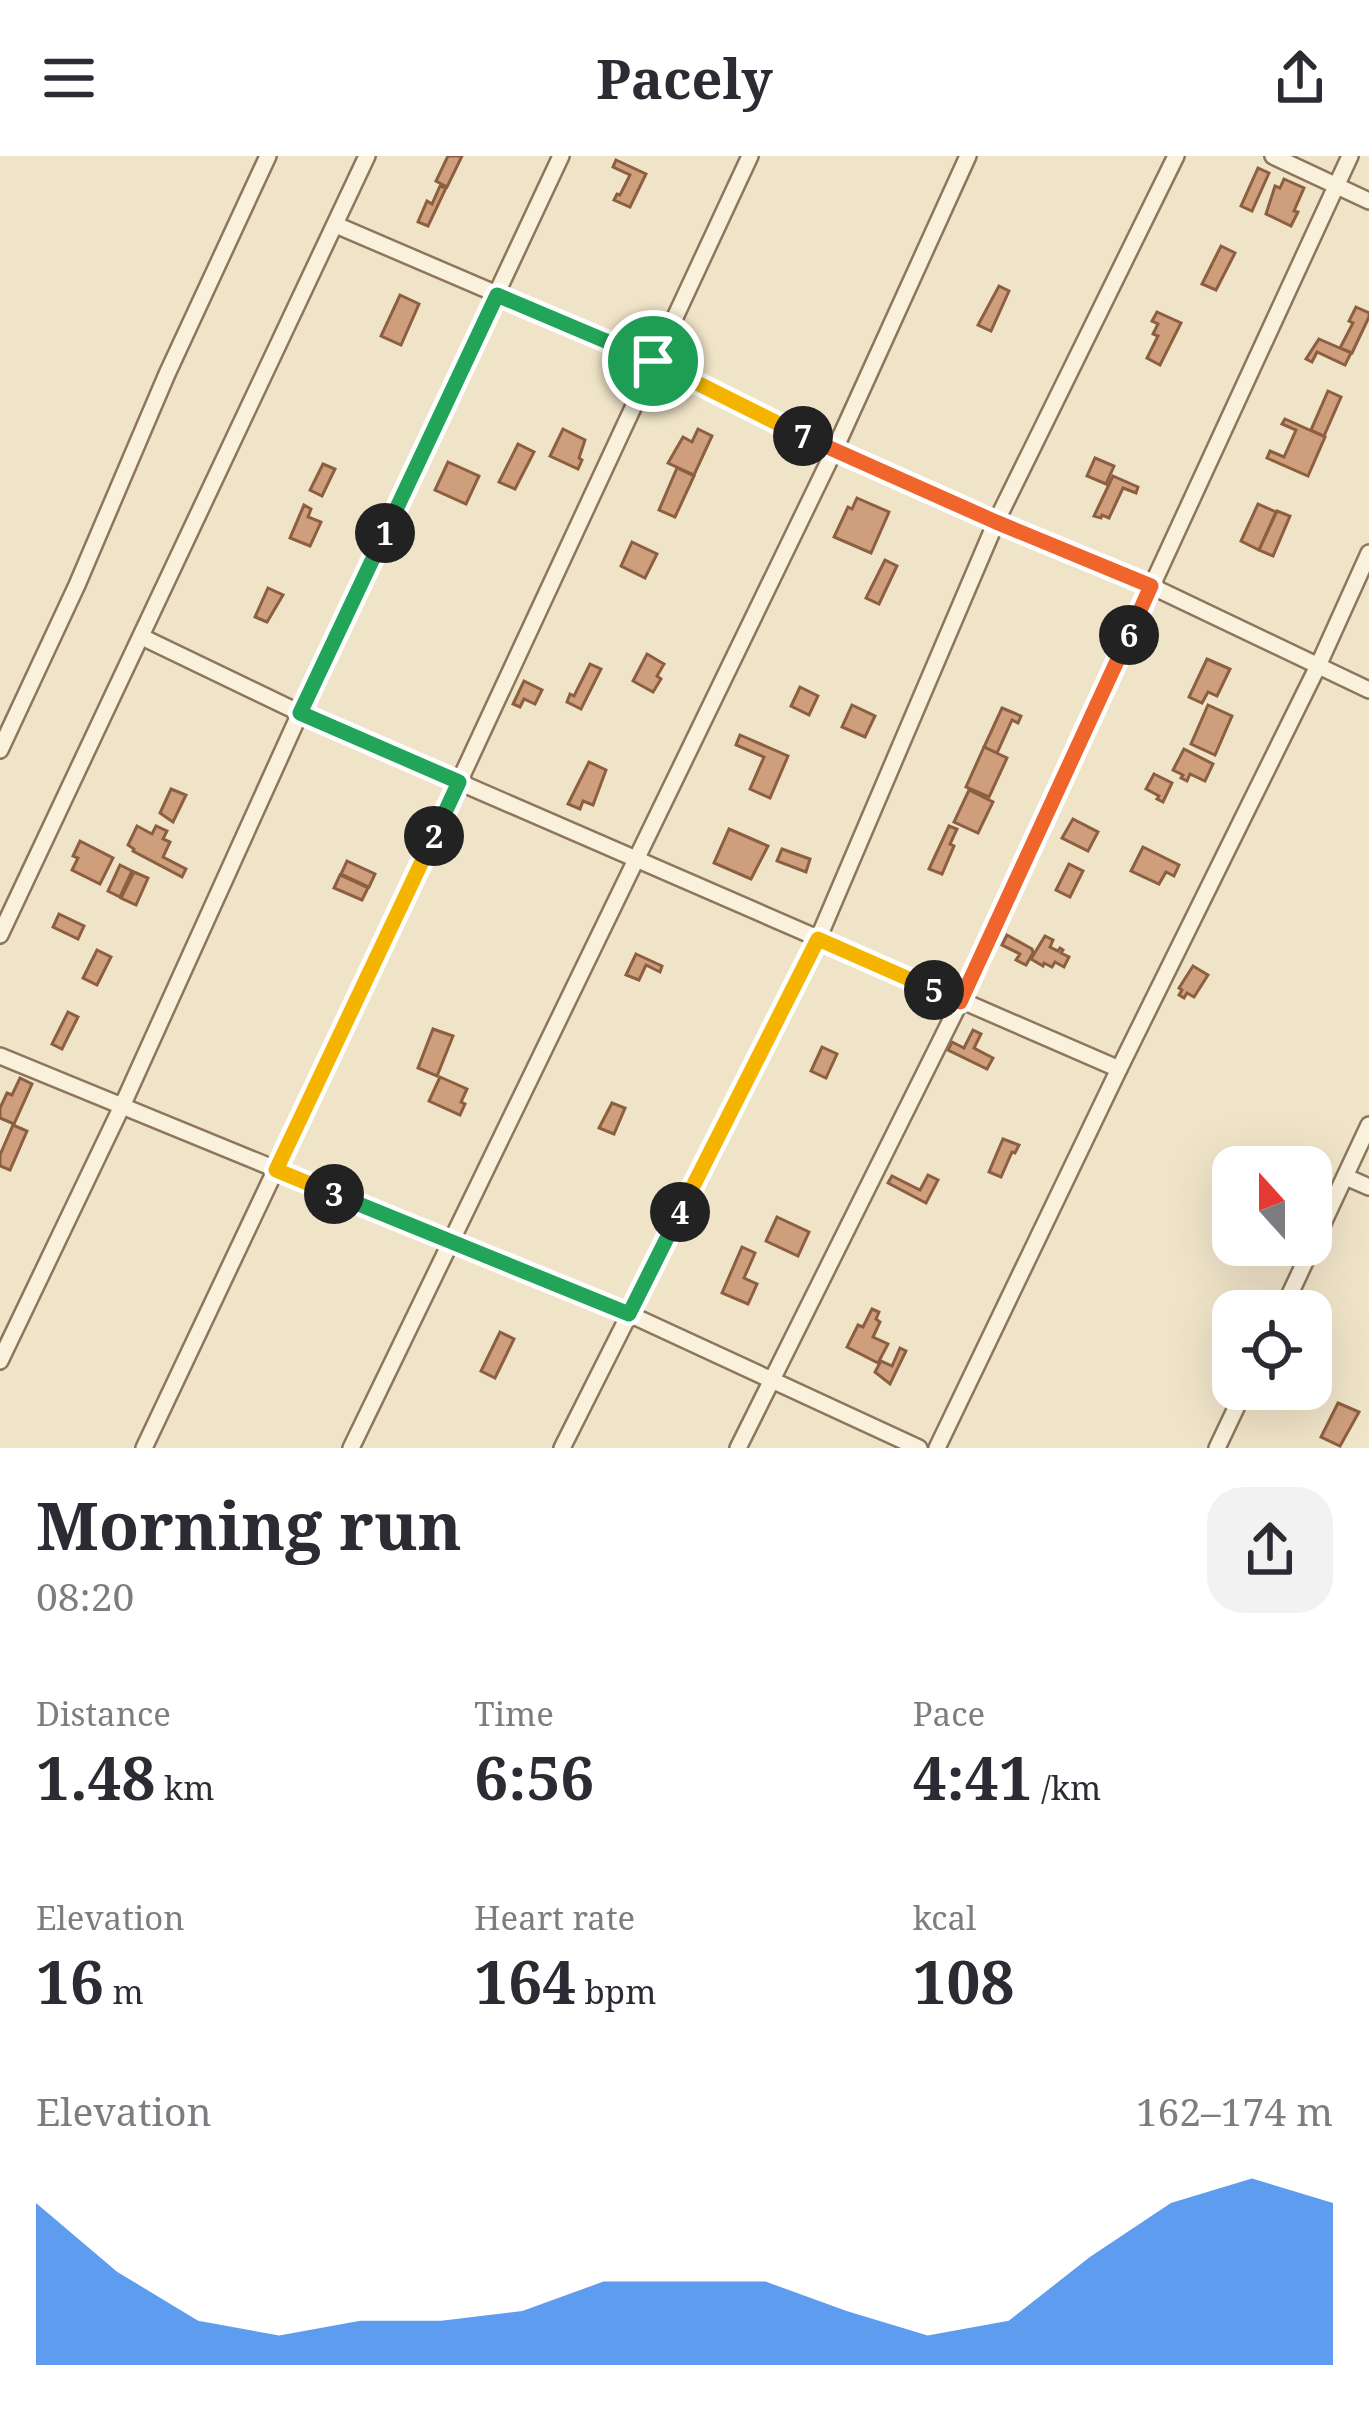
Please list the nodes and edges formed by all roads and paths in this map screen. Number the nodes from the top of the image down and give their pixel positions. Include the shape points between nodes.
1 (268, 156) edge
2 (367, 156) edge
3 (561, 156) edge
4 (750, 156) edge
5 (968, 156) edge
6 (1176, 156) edge
7 (1274, 156) edge
8 (1350, 156) edge
9 (1337, 184) junction
10 (1369, 201) edge
11 (336, 224) junction
12 (497, 295) junction
13 (653, 361) junction
14 (834, 452) junction
15 (996, 522) junction
16 (1369, 553) edge
17 (1151, 586) junction
18 (142, 637) junction
19 (1318, 666) junction
20 (1369, 690) edge
21 (300, 713) junction
22 (0, 750) edge
23 (459, 782) junction
24 (637, 860) junction
25 (0, 935) edge
26 (818, 939) junction
27 (960, 1002) junction
28 (0, 1056) edge
29 (1119, 1069) junction
30 (123, 1104) junction
31 (1369, 1125) edge
32 (276, 1170) junction
33 (1346, 1177) junction
34 (1369, 1186) edge
35 (451, 1242) junction
36 (1292, 1290) edge
37 (629, 1314) junction
38 (0, 1361) edge
39 (772, 1380) junction
40 (1235, 1410) edge
41 (144, 1448) edge
42 (351, 1448) edge
43 (562, 1448) edge
44 (738, 1448) edge
45 (919, 1448) edge
46 (937, 1448) edge
47 (1216, 1448) edge

1 - 22 street
2 - 11 street
3 - 12 street
4 - 13 street
5 - 14 street
6 - 15 street
7 - 9 street
8 - 9 street
9 - 10 street
9 - 17 street
11 - 12 street
11 - 18 street
12 - 13 street
12 - 21 street
13 - 14 street
13 - 23 street
14 - 15 street
14 - 24 street
15 - 17 street
15 - 26 street
16 - 19 street
17 - 19 street
17 - 27 street
18 - 21 street
18 - 25 street
19 - 20 street
19 - 29 street
21 - 23 street
21 - 30 street
23 - 24 street
23 - 32 street
24 - 26 street
24 - 35 street
26 - 27 street
26 - 37 street
27 - 29 street
27 - 39 street
28 - 30 street
29 - 46 street
30 - 32 street
30 - 38 street
31 - 33 street
32 - 35 street
32 - 41 street
33 - 34 street
33 - 36 street
35 - 37 street
35 - 42 street
37 - 39 street
37 - 43 street
39 - 44 street
39 - 45 street
40 - 47 street

